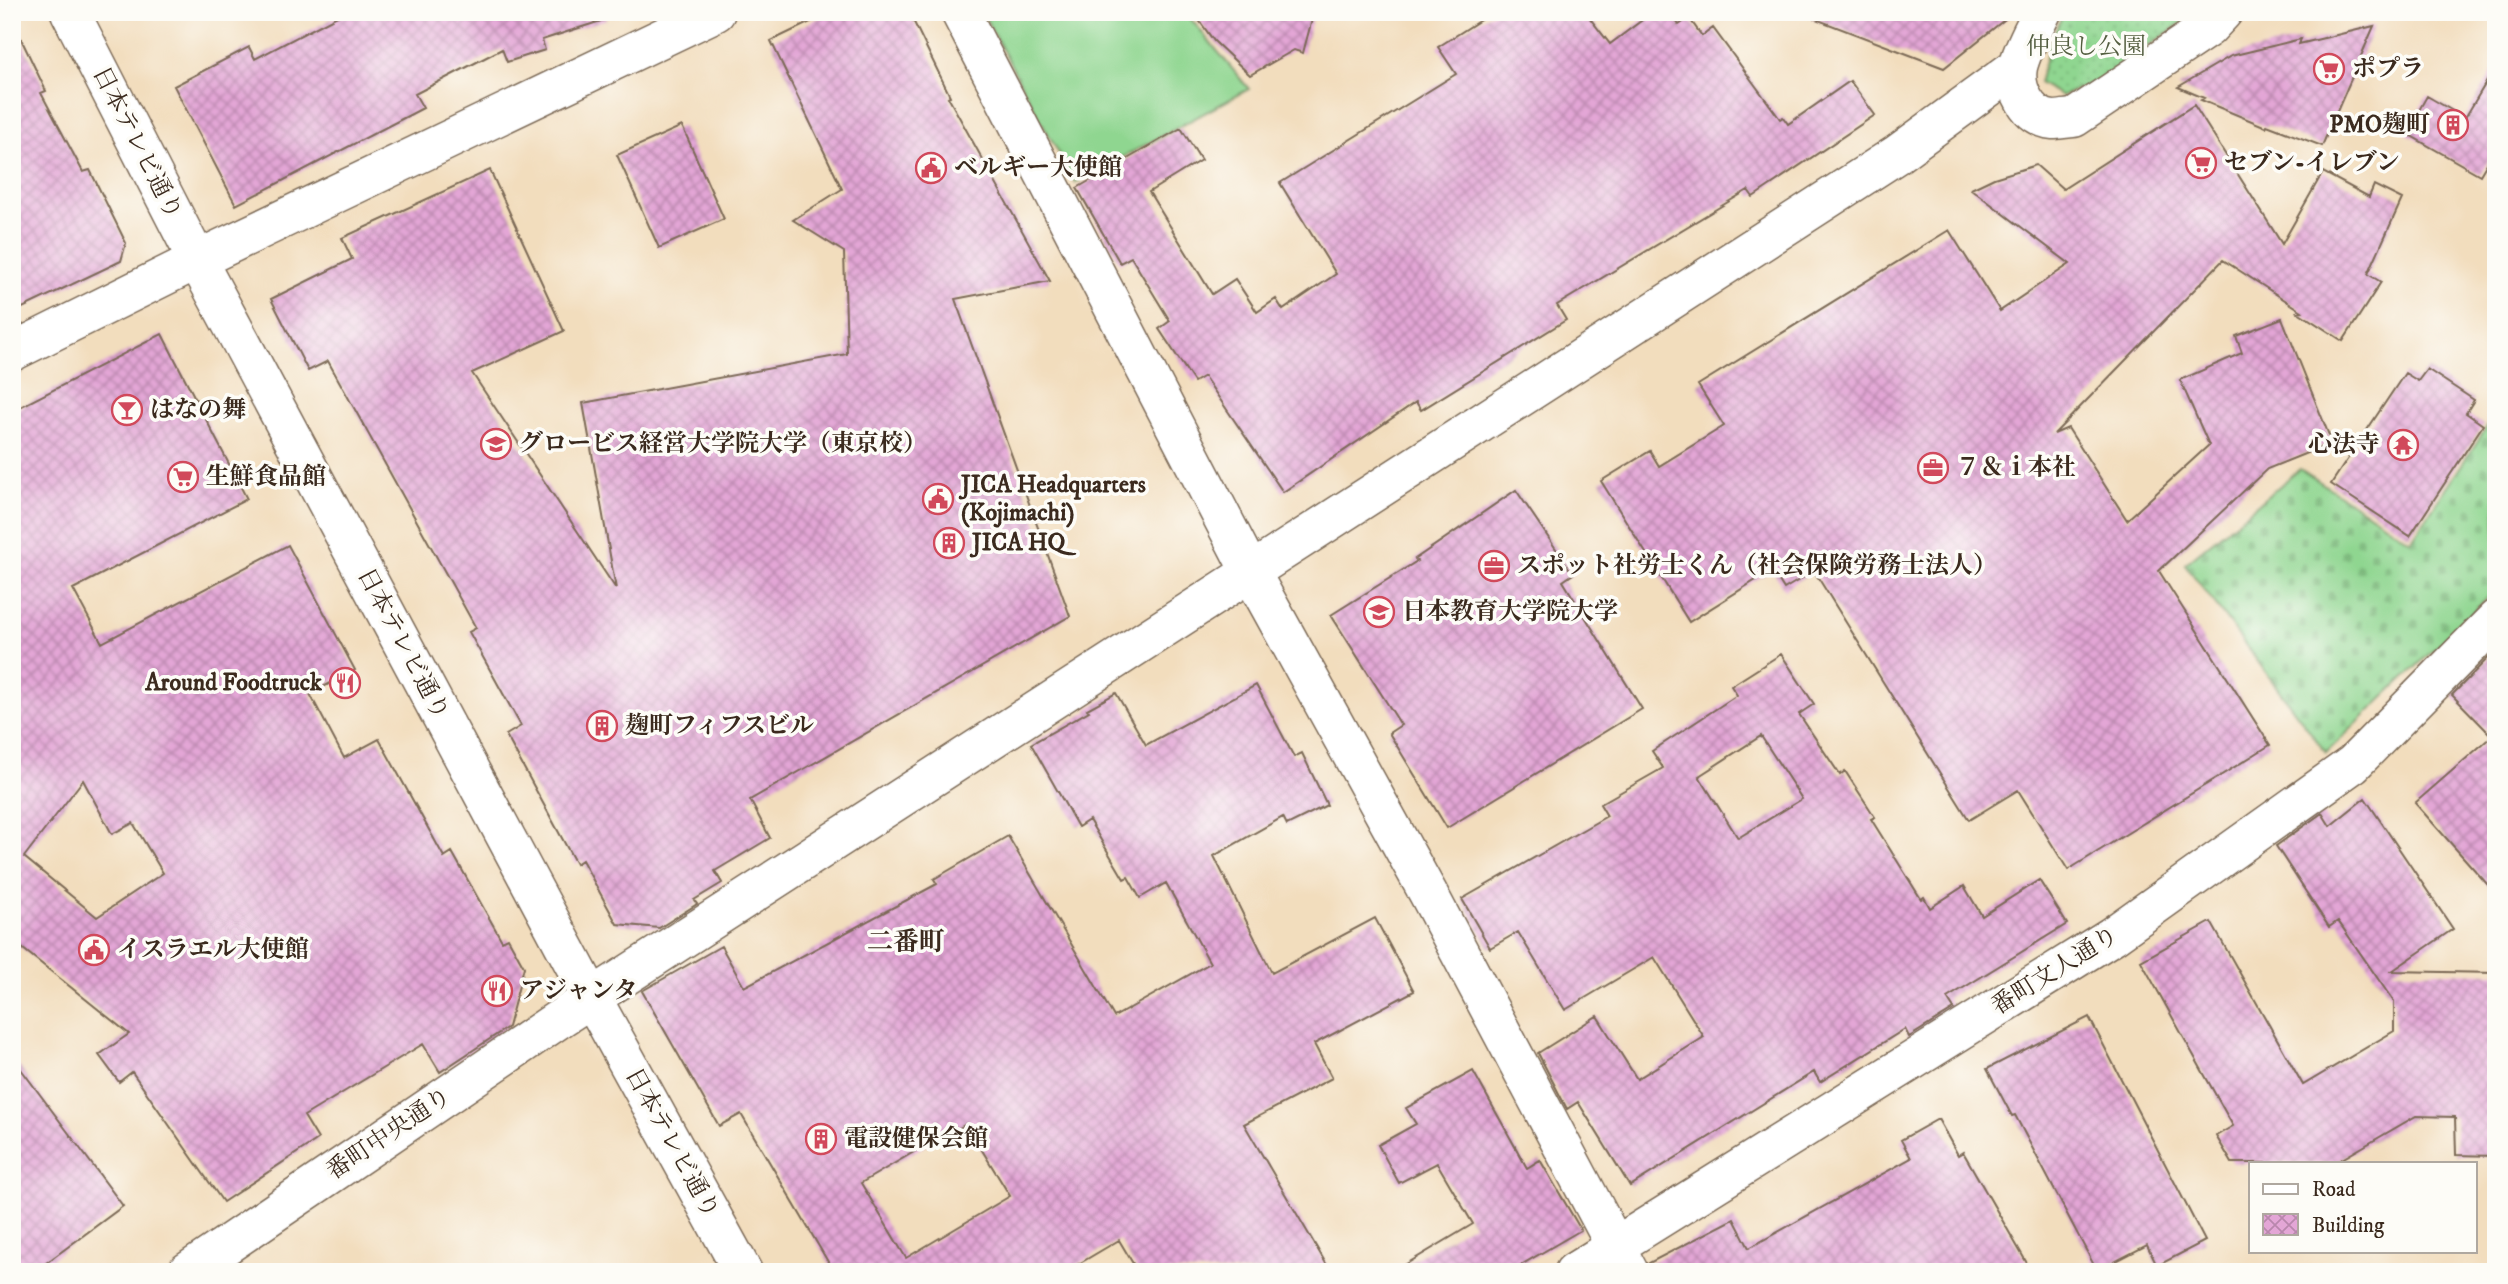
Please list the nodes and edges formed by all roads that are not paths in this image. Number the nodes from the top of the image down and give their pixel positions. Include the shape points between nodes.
1 (70, 12) edge
2 (716, 12) edge
3 (960, 12) edge
4 (2042, 12) edge
5 (2223, 12) edge
6 (2018, 66) junction
7 (197, 260) junction
8 (12, 352) edge
9 (1250, 571) junction
10 (2496, 619) edge
11 (592, 998) junction
12 (1622, 1259) edge
13 (187, 1272) edge
14 (743, 1272) edge
15 (1574, 1272) edge

1 - 7 street, 日本テレビ通り
2 - 7 street
3 - 9 street
4 - 6 street
5 - 6 street via 2208,29 2074,118 2051,120 2035,113 2017,86
6 - 9 street, 番町中央通り via 1896,155
7 - 8 street
7 - 11 street, 日本テレビ通り
9 - 11 street, 番町中央通り
9 - 12 street
10 - 12 street, 番町文人通り via 2353,764 2112,936
11 - 13 street, 番町中央通り
11 - 14 street, 日本テレビ通り
12 - 15 street, 番町文人通り

